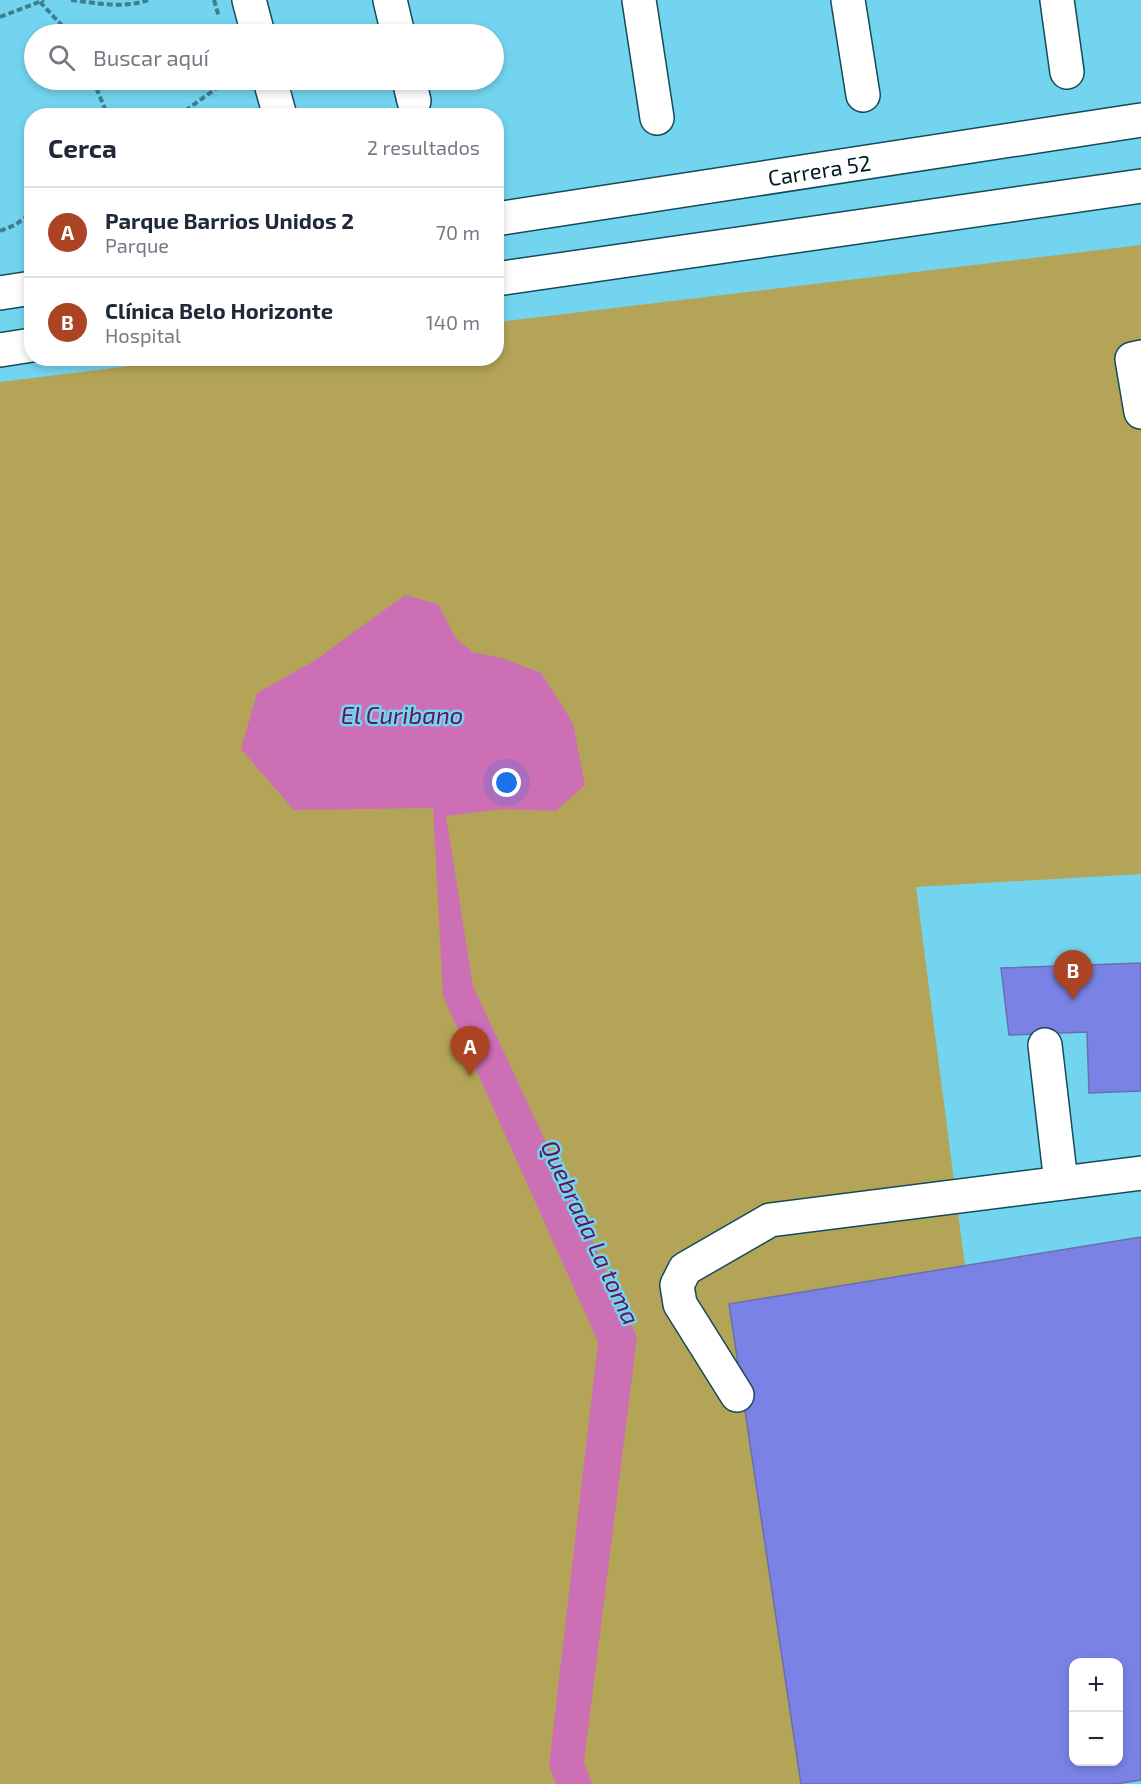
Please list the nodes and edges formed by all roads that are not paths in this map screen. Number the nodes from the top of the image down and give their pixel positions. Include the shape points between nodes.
1 (249, 0) edge
2 (390, 0) edge
3 (639, 0) edge
4 (848, 0) edge
5 (1057, 0) edge
6 (255, 24) edge
7 (396, 24) edge
8 (1067, 72) dead end
9 (273, 90) edge
10 (863, 95) dead end
11 (278, 108) edge
12 (657, 118) dead end
13 (1141, 120) edge
14 (1139, 187) edge
15 (504, 218) edge
16 (504, 278) edge
17 (24, 289) edge
18 (0, 293) edge
19 (24, 346) edge
20 (0, 350) edge
21 (1141, 357) edge
22 (1141, 412) edge
23 (1044, 1045) dead end
24 (1141, 1173) edge
25 (1061, 1183) junction
26 (737, 1395) dead end

1 - 6 main road
2 - 7 main road
3 - 12 main road
4 - 10 main road
5 - 8 main road
9 - 11 main road
13 - 15 main road, Carrera 52
14 - 16 main road
17 - 18 main road
19 - 20 main road
21 - 22 main road via 1132,358
23 - 25 main road
24 - 25 main road
25 - 26 main road via 770,1220 685,1269 677,1285 680,1304

